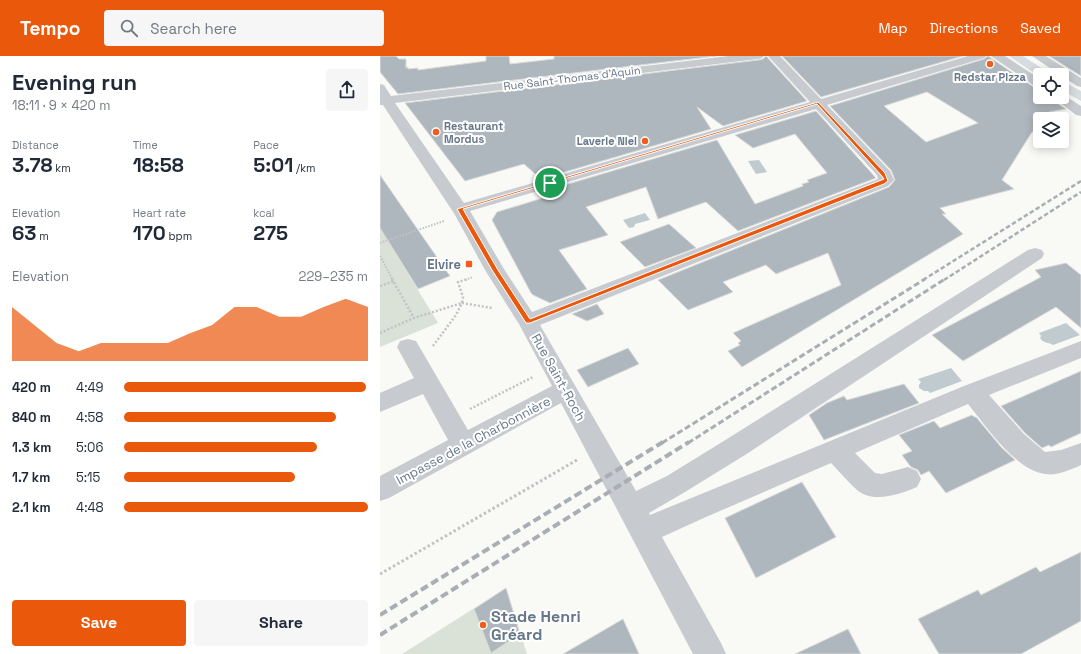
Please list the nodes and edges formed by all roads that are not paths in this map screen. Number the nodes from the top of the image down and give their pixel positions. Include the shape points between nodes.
1 (758, 56) edge
2 (774, 56) edge
3 (980, 56) edge
4 (997, 56) edge
5 (1015, 56) edge
6 (1038, 56) edge
7 (1035, 68) edge
8 (1051, 68) edge
9 (1081, 68) edge
10 (1069, 75) edge
11 (1033, 79) edge
12 (1069, 80) edge
13 (1081, 83) edge
14 (1069, 85) edge
15 (382, 96) edge
16 (1081, 97) edge
17 (818, 103) junction
18 (1069, 104) edge
19 (1081, 112) edge
20 (462, 212) junction
21 (1035, 254) dead end
22 (528, 322) junction
23 (1081, 349) edge
24 (565, 390) junction
25 (972, 392) junction
26 (380, 403) edge
27 (462, 445) junction
28 (835, 450) junction
29 (1081, 454) edge
30 (908, 479) dead end
31 (380, 489) edge
32 (638, 520) junction
33 (710, 654) edge

1 - 15 street, Rue Saint-Thomas d'Aquin
2 - 17 street
3 - 17 street
4 - 11 street
5 - 7 main road
6 - 8 street
9 - 10 street
12 - 13 street
14 - 16 main road
15 - 20 street, Rue Saint-Roch
17 - 20 street
17 - 22 street via 884,174 886,180
18 - 19 street
20 - 22 street, Rue Saint-Roch
21 - 32 street via 676,484
22 - 24 street, Rue Saint-Roch
23 - 25 street
24 - 27 street, Impasse de la Charbonnière
24 - 32 street, Rue Saint-Roch
25 - 28 street
25 - 29 street via 1027,455 1039,462 1054,463
26 - 27 street via 418,365
27 - 31 street, Impasse de la Charbonnière
28 - 30 street via 868,483 882,486
28 - 32 street via 696,508
32 - 33 street, Rue Saint-Roch

